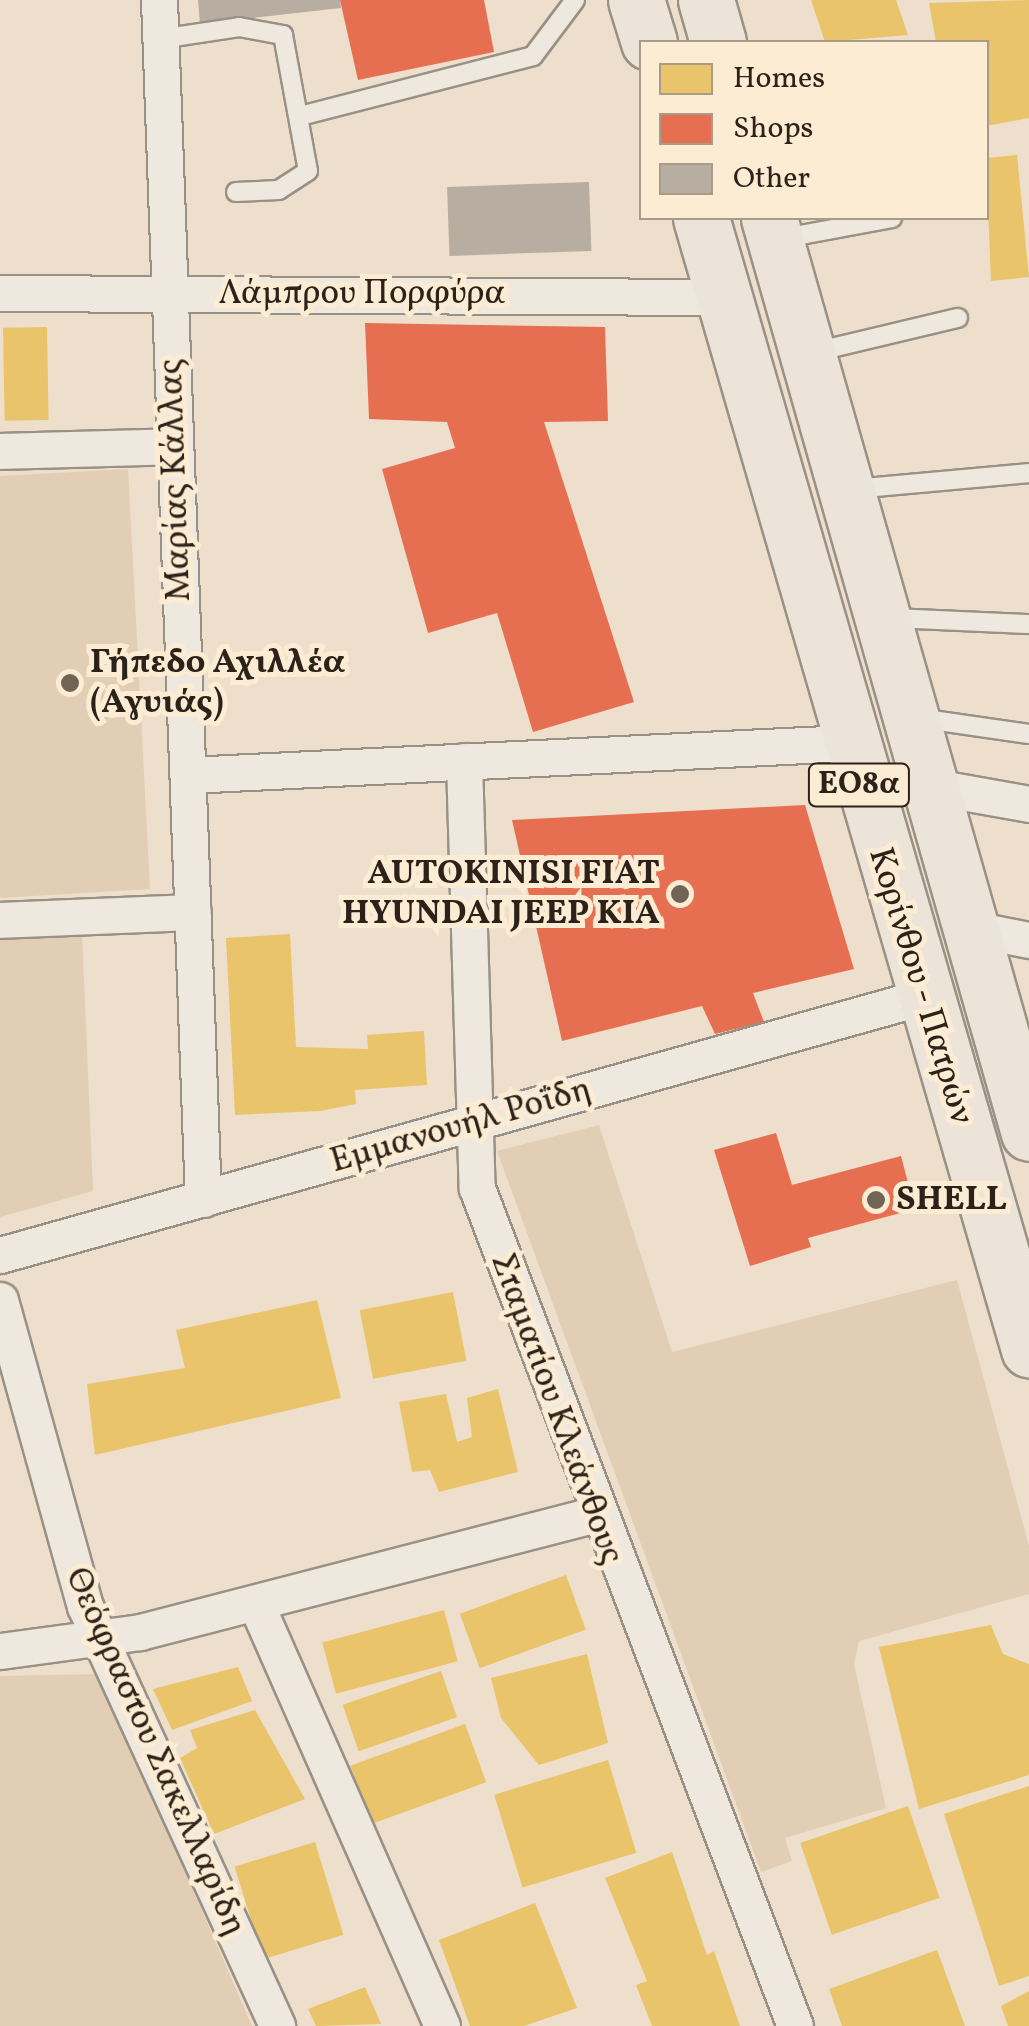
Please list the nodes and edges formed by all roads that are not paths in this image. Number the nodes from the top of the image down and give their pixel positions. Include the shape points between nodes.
1 (159, 0) edge
2 (575, 0) edge
3 (636, 0) edge
4 (706, 0) edge
5 (160, 39) junction
6 (648, 40) edge
7 (717, 40) edge
8 (304, 115) junction
9 (236, 192) dead end
10 (701, 220) edge
11 (870, 220) edge
12 (772, 229) edge
13 (0, 293) edge
14 (168, 293) junction
15 (724, 297) junction
16 (958, 318) dead end
17 (810, 353) junction
18 (174, 446) junction
19 (0, 451) edge
20 (1029, 473) edge
21 (848, 489) junction
22 (884, 618) junction
23 (1029, 624) edge
24 (912, 717) junction
25 (1029, 734) edge
26 (847, 743) junction
27 (464, 761) junction
28 (188, 775) junction
29 (934, 787) junction
30 (1029, 804) edge
31 (194, 912) junction
32 (0, 920) edge
33 (968, 928) junction
34 (1029, 940) edge
35 (922, 997) junction
36 (472, 1124) junction
37 (1029, 1134) edge
38 (203, 1199) junction
39 (0, 1255) edge
40 (0, 1300) edge
41 (1029, 1349) edge
42 (594, 1514) junction
43 (256, 1604) junction
44 (100, 1640) junction
45 (0, 1651) edge
46 (278, 2026) edge
47 (442, 2026) edge
48 (795, 2026) edge

1 - 5 street, Μαρίας Κάλλας
2 - 8 lane via 533,56
3 - 6 highway
4 - 7 highway
5 - 8 lane via 271,26 288,46
5 - 14 street, Μαρίας Κάλλας
8 - 9 lane via 308,170 296,184
10 - 15 highway, Κορίνθου - Πατρών / ΕΟ8α
11 - 12 lane
12 - 17 highway, Κορίνθου - Πατρών / ΕΟ8α
13 - 14 street, Λάμπρου Πορφύρα
14 - 15 street, Λάμπρου Πορφύρα
14 - 18 street, Μαρίας Κάλλας
15 - 26 highway, Κορίνθου - Πατρών / ΕΟ8α
16 - 17 lane
17 - 21 highway, Κορίνθου - Πατρών / ΕΟ8α
18 - 19 street
18 - 28 street, Μαρίας Κάλλας
20 - 21 lane
21 - 22 highway, Κορίνθου - Πατρών / ΕΟ8α
22 - 23 lane
22 - 24 highway, Κορίνθου - Πατρών / ΕΟ8α
24 - 25 lane
24 - 29 highway, Κορίνθου - Πατρών / ΕΟ8α
26 - 27 street
26 - 35 highway, Κορίνθου - Πατρών / ΕΟ8α
27 - 28 street
27 - 36 street, Σταματίου Κλεάνθους
28 - 31 street, Μαρίας Κάλλας
29 - 30 street
29 - 33 highway, Κορίνθου - Πατρών / ΕΟ8α
31 - 32 street
31 - 38 street, Μαρίας Κάλλας
33 - 34 street
33 - 37 highway, Κορίνθου - Πατρών / ΕΟ8α
35 - 36 street, Εμμανουήλ Ροΐδη
35 - 41 highway, Κορίνθου - Πατρών / ΕΟ8α
36 - 38 street, Εμμανουήλ Ροΐδη
36 - 42 street, Σταματίου Κλεάνθους via 489,1230
38 - 39 street, Εμμανουήλ Ροΐδη
40 - 44 street, Θεόφραστου Σακελλαρίδη
42 - 43 street
42 - 48 street, Σταματίου Κλεάνθους
43 - 44 street
43 - 47 street
44 - 45 street
44 - 46 street, Θεόφραστου Σακελλαρίδη

